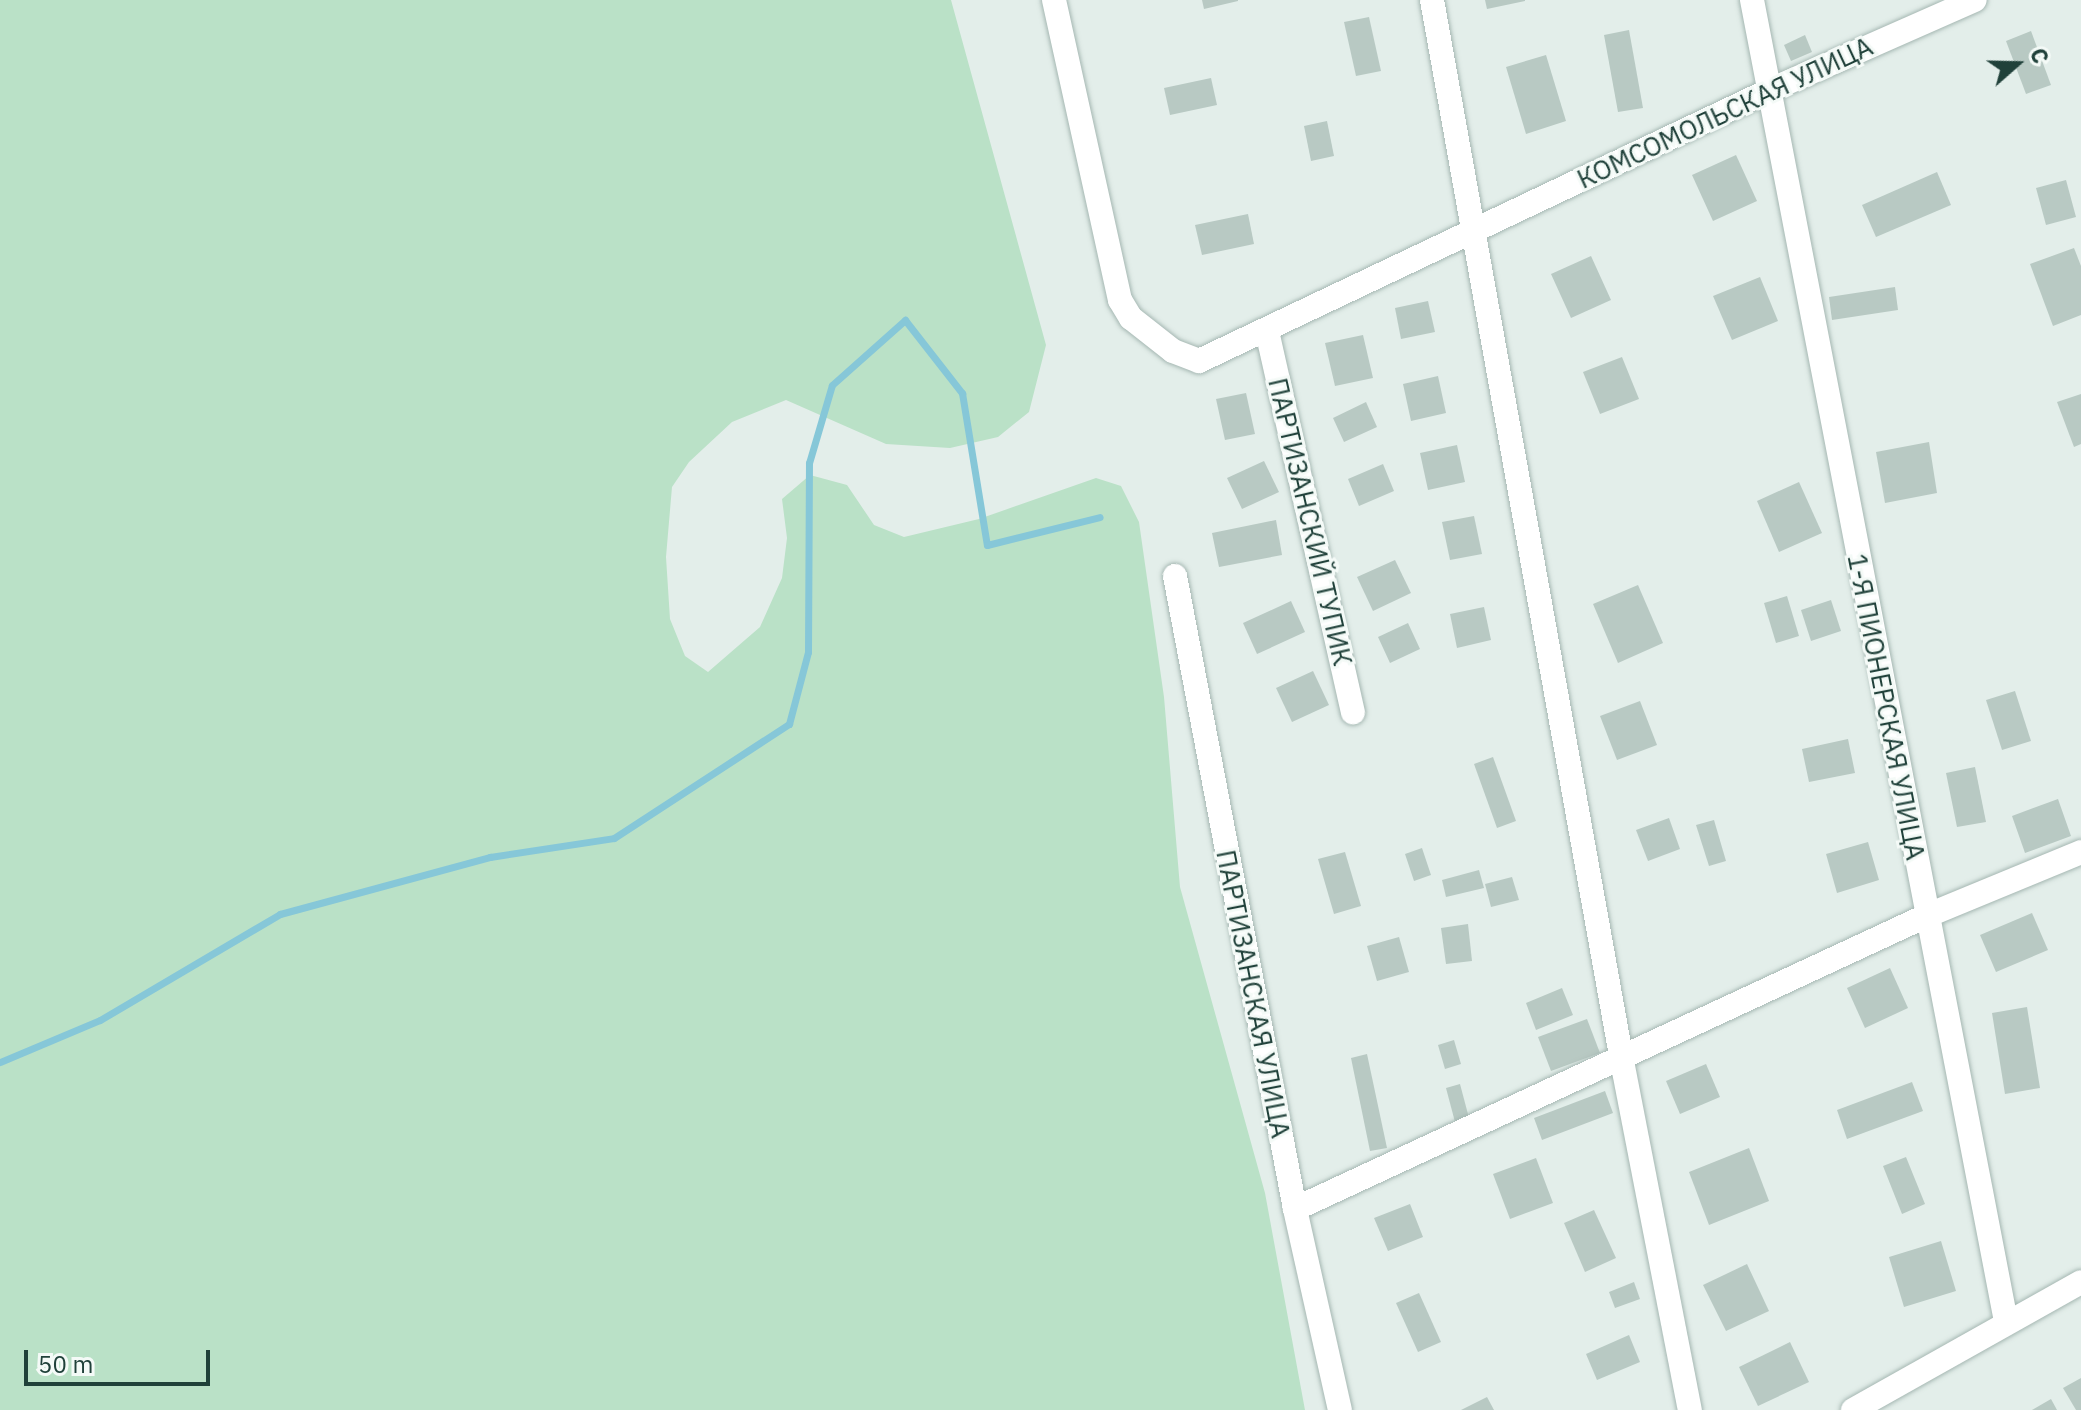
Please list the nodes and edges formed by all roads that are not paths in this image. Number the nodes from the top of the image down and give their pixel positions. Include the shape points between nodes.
1 (1054, 0) edge
2 (1432, 0) edge
3 (1752, 0) edge
4 (1975, 0) edge
5 (1766, 92) junction
6 (1476, 227) junction
7 (1267, 331) junction
8 (1175, 576) dead end
9 (1353, 712) dead end
10 (2081, 852) edge
11 (1926, 916) junction
12 (1622, 1061) junction
13 (1295, 1209) junction
14 (2081, 1282) edge
15 (2006, 1322) junction
16 (1340, 1410) edge
17 (1690, 1410) edge
18 (1853, 1410) edge

1 - 7 street via 1120,300 1131,318 1189,360 1212,358
2 - 6 street
3 - 5 street, 1-Я ПИОНЕРСКАЯ УЛИЦА
4 - 5 street, КОМСОМОЛЬСКАЯ УЛИЦА
5 - 6 street, КОМСОМОЛЬСКАЯ УЛИЦА
5 - 11 street, 1-Я ПИОНЕРСКАЯ УЛИЦА
6 - 7 street
6 - 12 street
7 - 9 street, ПАРТИЗАНСКИЙ ТУПИК
8 - 13 street, ПАРТИЗАНСКАЯ УЛИЦА
10 - 11 street
11 - 12 street
11 - 15 street, 1-Я ПИОНЕРСКАЯ УЛИЦА
12 - 13 street
12 - 17 street
13 - 16 street, ПАРТИЗАНСКАЯ УЛИЦА
14 - 15 street
15 - 18 street

